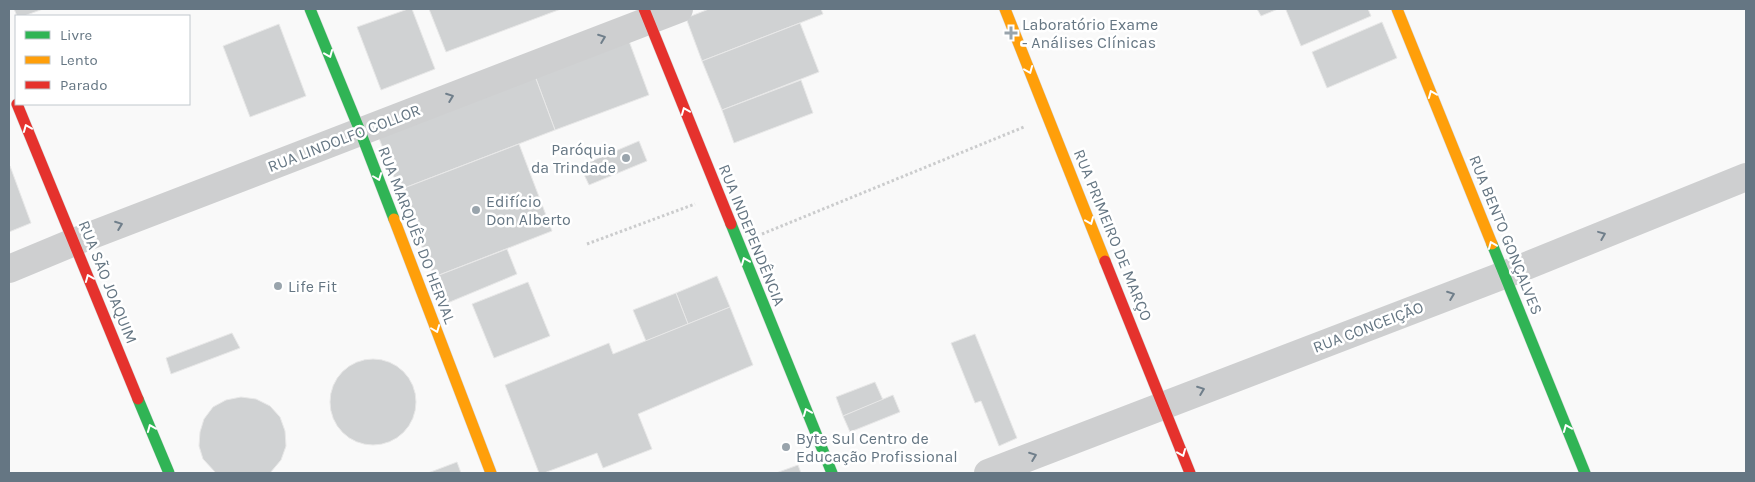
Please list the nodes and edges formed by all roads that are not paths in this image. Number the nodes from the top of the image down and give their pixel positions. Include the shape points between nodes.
1 (310, 9) edge
2 (679, 9) edge
3 (1005, 9) edge
4 (1397, 9) edge
5 (646, 14) edge
6 (17, 105) edge
7 (360, 131) junction
8 (1746, 177) edge
9 (74, 242) junction
10 (9, 269) edge
11 (1504, 275) junction
12 (1162, 405) junction
13 (169, 473) edge
14 (491, 473) edge
15 (832, 473) edge
16 (988, 473) edge
17 (1190, 473) edge
18 (1585, 473) edge

1 -> 7 street, RUA MARQUÊS DO HERVAL
2 - 5 street, RUA LINDOLFO COLLOR
3 -> 12 street, RUA PRIMEIRO DE MARÇO
11 -> 4 street, RUA BENTO GONÇALVES
7 -> 5 street, RUA LINDOLFO COLLOR
15 -> 5 street, RUA INDEPENDÊNCIA
9 -> 6 street, RUA SÃO JOAQUIM
9 -> 7 street, RUA LINDOLFO COLLOR
7 -> 14 street, RUA MARQUÊS DO HERVAL
11 -> 8 street, RUA CONCEIÇÃO
9 - 10 street, RUA LINDOLFO COLLOR
13 -> 9 street, RUA SÃO JOAQUIM
12 -> 11 street, RUA CONCEIÇÃO
18 -> 11 street, RUA BENTO GONÇALVES
16 -> 12 street, RUA CONCEIÇÃO
12 -> 17 street, RUA PRIMEIRO DE MARÇO

